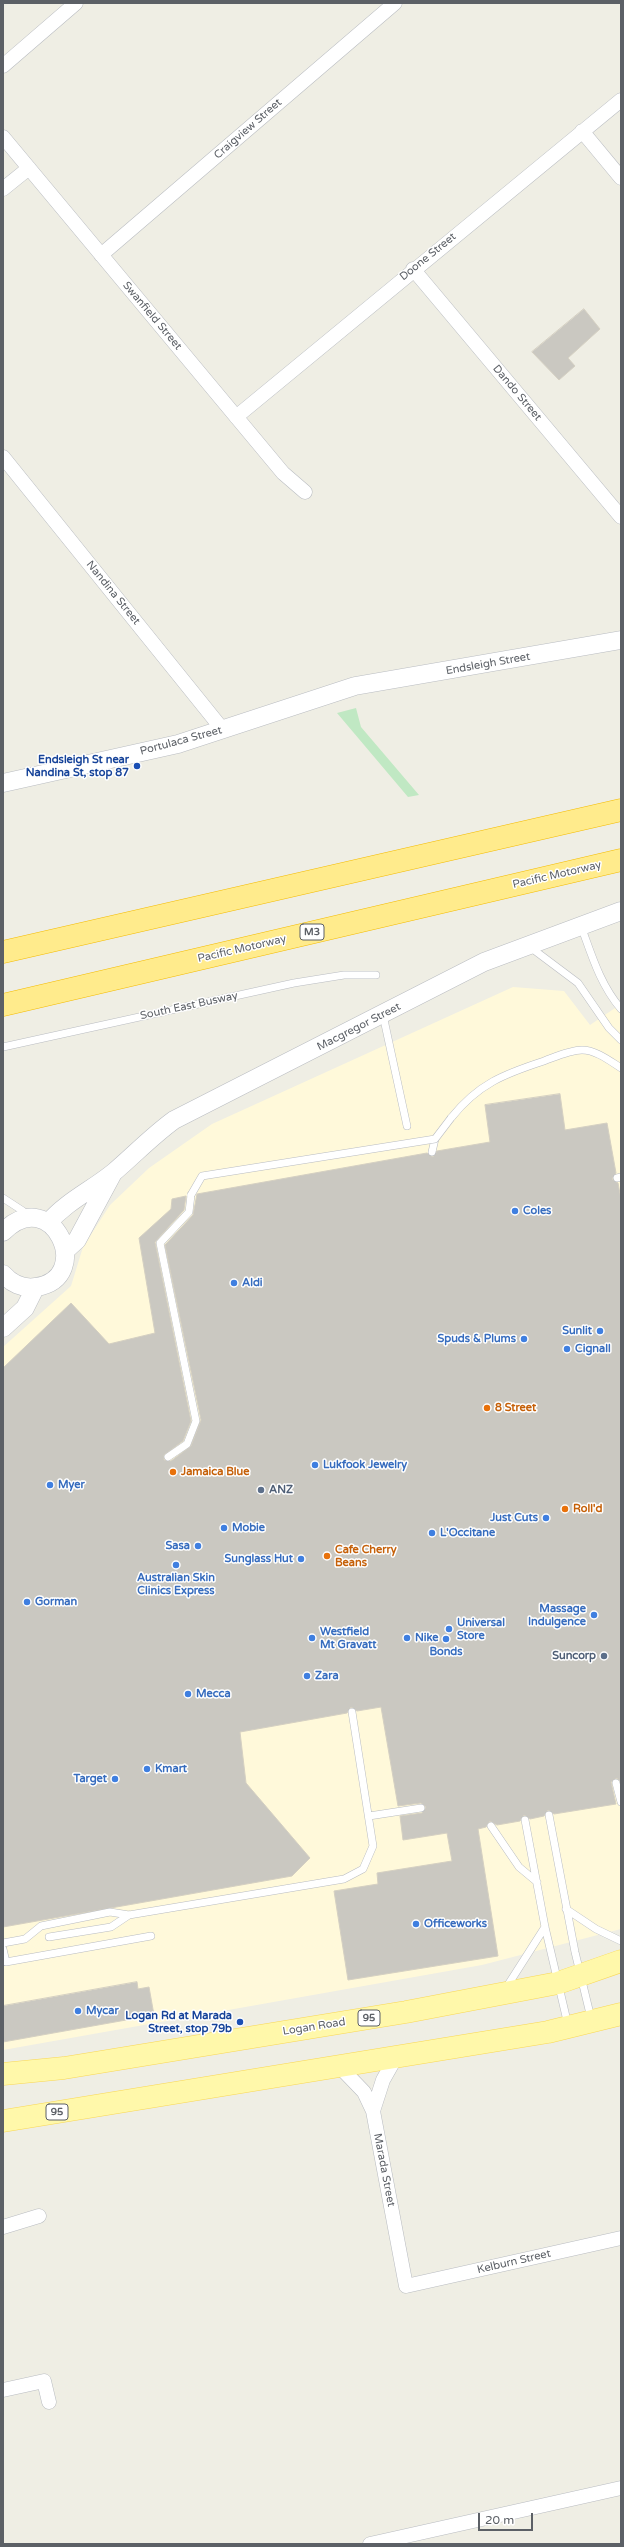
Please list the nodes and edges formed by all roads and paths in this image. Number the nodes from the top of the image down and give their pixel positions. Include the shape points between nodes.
1 (76, 3) edge
2 (395, 3) edge
3 (3, 66) edge
4 (621, 100) edge
5 (582, 132) junction
6 (3, 137) edge
7 (29, 168) junction
8 (621, 178) edge
9 (3, 189) edge
10 (101, 255) junction
11 (413, 269) junction
12 (236, 416) junction
13 (3, 457) edge
14 (305, 492) dead end
15 (621, 517) edge
16 (621, 640) edge
17 (356, 686) joint
18 (223, 730) junction
19 (3, 783) edge
20 (621, 810) edge
21 (621, 860) edge
22 (621, 911) edge
23 (581, 926) junction
24 (527, 945) junction
25 (3, 952) edge
26 (376, 975) dead end
27 (3, 1005) edge
28 (621, 1009) edge
29 (383, 1015) junction
30 (621, 1040) edge
31 (3, 1048) edge
32 (621, 1068) edge
33 (406, 1126) dead end
34 (436, 1139) junction
35 (432, 1152) dead end
36 (113, 1172) junction
37 (3, 1198) edge
38 (28, 1218) junction
39 (48, 1223) junction
40 (3, 1232) edge
41 (66, 1250) junction
42 (4, 1277) edge
43 (35, 1288) junction
44 (3, 1328) edge
45 (168, 1457) dead end
46 (352, 1712) dead end
47 (616, 1783) dead end
48 (621, 1802) edge
49 (421, 1808) dead end
50 (549, 1815) dead end
51 (369, 1816) junction
52 (525, 1820) dead end
53 (491, 1826) dead end
54 (537, 1882) junction
55 (566, 1909) junction
56 (129, 1915) junction
57 (545, 1927) junction
58 (151, 1936) dead end
59 (49, 1937) dead end
60 (621, 1941) edge
61 (3, 1943) edge
62 (3, 1949) edge
63 (621, 1961) edge
64 (581, 1976) junction
65 (558, 1983) junction
66 (501, 1994) junction
67 (621, 2014) edge
68 (592, 2022) junction
69 (568, 2028) junction
70 (396, 2058) junction
71 (339, 2066) junction
72 (3, 2074) edge
73 (373, 2111) junction
74 (3, 2121) edge
75 (39, 2216) dead end
76 (3, 2227) edge
77 (621, 2238) edge
78 (406, 2286) joint
79 (3, 2390) edge
80 (49, 2402) dead end
81 (621, 2488) edge
82 (370, 2544) edge

1 - 3 street
2 - 10 street, Craigview Street
4 - 5 street, Doone Street
5 - 8 street
5 - 11 street, Doone Street
6 - 7 street, Swanfield Street
7 - 9 street
7 - 10 street, Swanfield Street
10 - 12 street, Swanfield Street
11 - 12 street, Doone Street
11 - 15 street, Dando Street
12 - 14 street, Swanfield Street via 283,473
13 - 18 street, Nandina Street
16 - 17 street, Endsleigh Street
17 - 18 street, Portulaca Street
18 - 19 street, Portulaca Street via 178,744
20 - 25 highway
21 - 27 highway, Pacific Motorway / M3
22 - 23 street, Macgregor Street
23 - 24 street, Macgregor Street
23 - 28 lane via 607,992
24 - 29 street, Macgregor Street via 465,972
24 - 30 lane via 578,983
26 - 31 lane, South East Busway via 344,975 294,983
29 - 33 lane
29 - 36 street, Macgregor Street via 174,1120
32 - 34 lane, bridge via 582,1050 514,1070 489,1082 473,1094
34 - 35 lane
34 - 45 lane, bridge via 202,1176 191,1195 190,1212 160,1243 196,1421 187,1444
36 - 39 street, Macgregor Street via 59,1210
36 - 41 street, Macgregor Street via 77,1240
37 - 38 lane
38 - 39 street
38 - 40 street via 10,1225
39 - 41 street via 63,1239
41 - 43 street via 61,1270 45,1285
42 - 43 street via 24,1287
43 - 44 street via 25,1308
46 - 51 lane
47 - 48 lane
49 - 51 lane
50 - 55 lane
51 - 56 lane via 373,1846 363,1869 344,1879
52 - 54 lane
53 - 54 lane via 519,1867
54 - 57 lane
55 - 60 lane
55 - 64 lane
56 - 59 lane via 111,1927
56 - 61 lane via 110,1912 41,1926 25,1939
57 - 65 lane
57 - 66 lane via 521,1968
58 - 62 lane via 6,1962
63 - 64 main road, Logan Road / 95
64 - 65 main road, Logan Road / 95
64 - 68 lane
65 - 66 main road, Logan Road / 95
65 - 69 lane
66 - 72 main road, Logan Road / 95 via 64,2068
67 - 68 main road, 95
68 - 69 main road, 95
69 - 70 main road, 95
70 - 71 main road, 95
70 - 73 street via 383,2080
71 - 73 street, Marada Street via 364,2092
71 - 74 main road, 95
73 - 78 street, Marada Street
75 - 76 street
77 - 78 street, Kelburn Street
79 - 80 street via 44,2381
81 - 82 street

